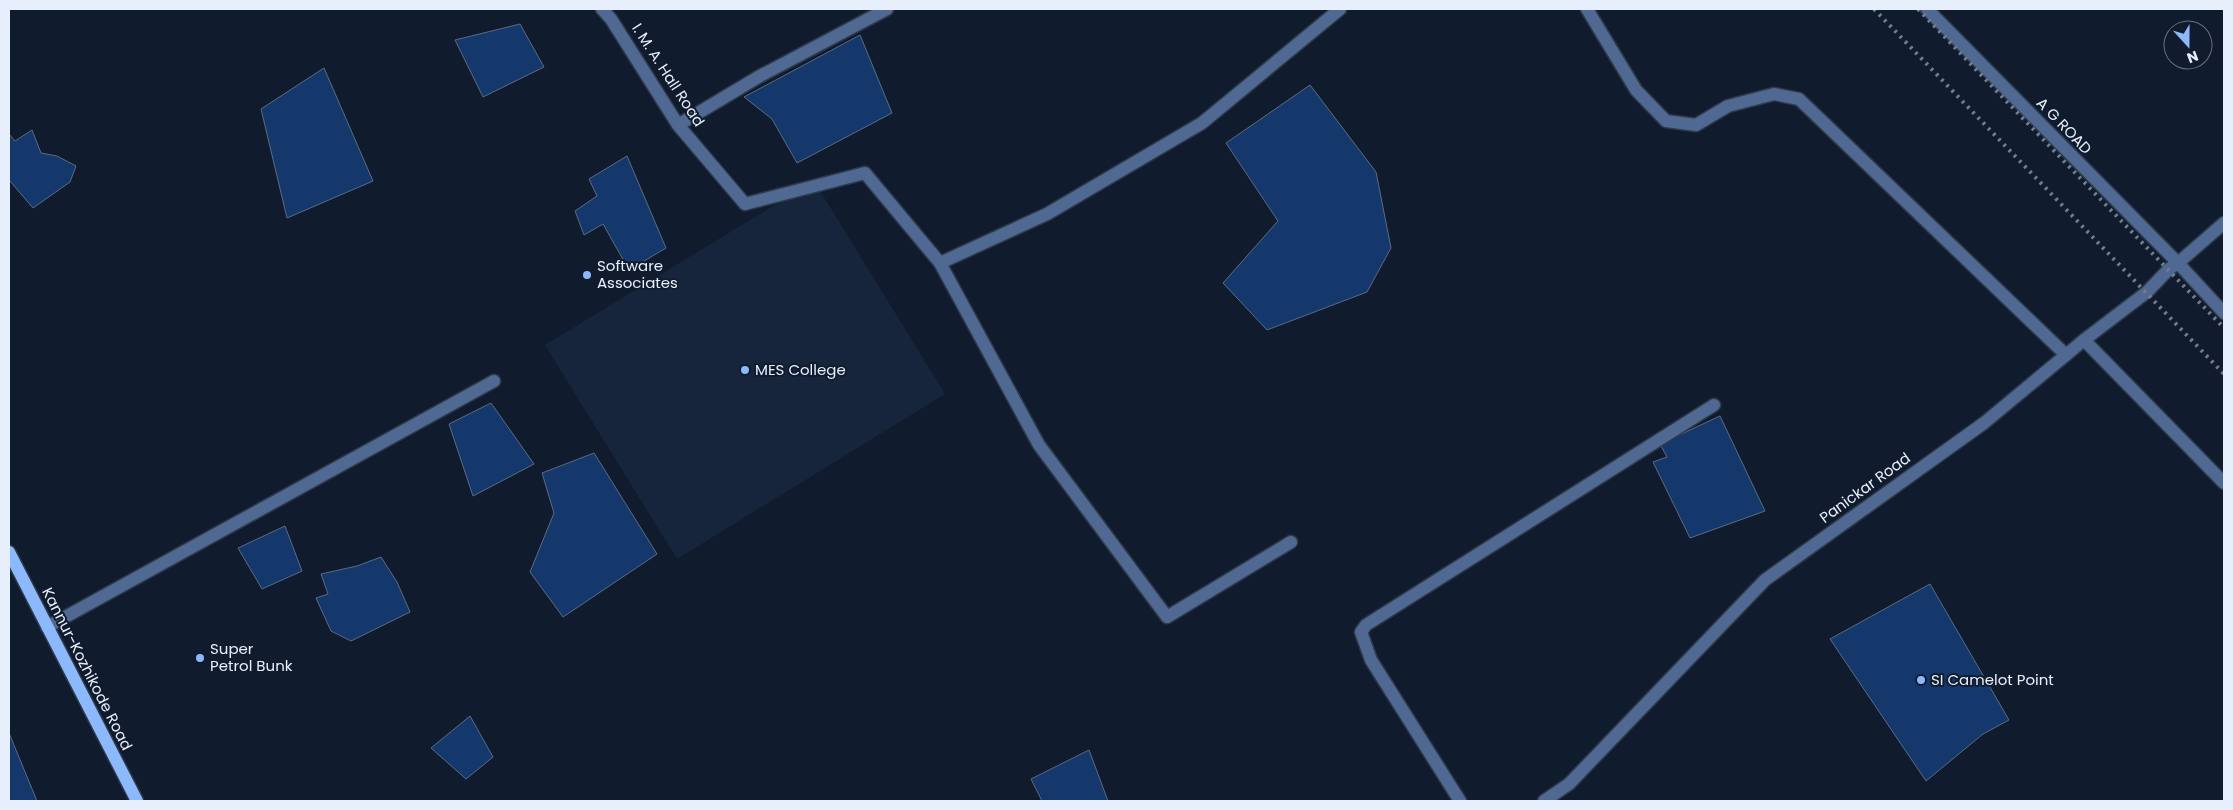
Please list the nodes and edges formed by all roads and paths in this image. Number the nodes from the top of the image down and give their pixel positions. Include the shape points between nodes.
1 (602, 9) edge
2 (887, 9) edge
3 (1340, 9) edge
4 (1587, 9) edge
5 (1927, 9) edge
6 (678, 125) junction
7 (2224, 223) edge
8 (940, 263) junction
9 (2178, 263) junction
10 (2224, 313) edge
11 (2084, 340) junction
12 (2066, 355) junction
13 (494, 381) dead end
14 (1714, 405) dead end
15 (2224, 483) edge
16 (1291, 542) dead end
17 (9, 552) edge
18 (47, 627) junction
19 (137, 801) edge
20 (1460, 801) edge
21 (1544, 801) edge

1 - 6 street, I. M. A. Hall Road
2 - 6 street via 760,76
3 - 8 street via 1202,123 1047,214
4 - 12 street via 1636,90 1666,121 1696,125 1728,106 1774,94 1800,99
5 - 9 street, A G ROAD
6 - 8 street, I. M. A. Hall Road via 745,204 866,174
7 - 9 street, Panickar Road
8 - 16 street via 1039,445 1167,617
9 - 10 street, A G ROAD
9 - 11 street, Panickar Road via 2148,292
11 - 12 street, Panickar Road
11 - 15 street
12 - 21 street, Panickar Road via 1984,423 1765,580 1569,784
13 - 18 street
14 - 20 street via 1366,625 1361,632 1371,660
17 - 18 main road, Kannur-Kozhikode Road
18 - 19 main road, Kannur-Kozhikode Road

